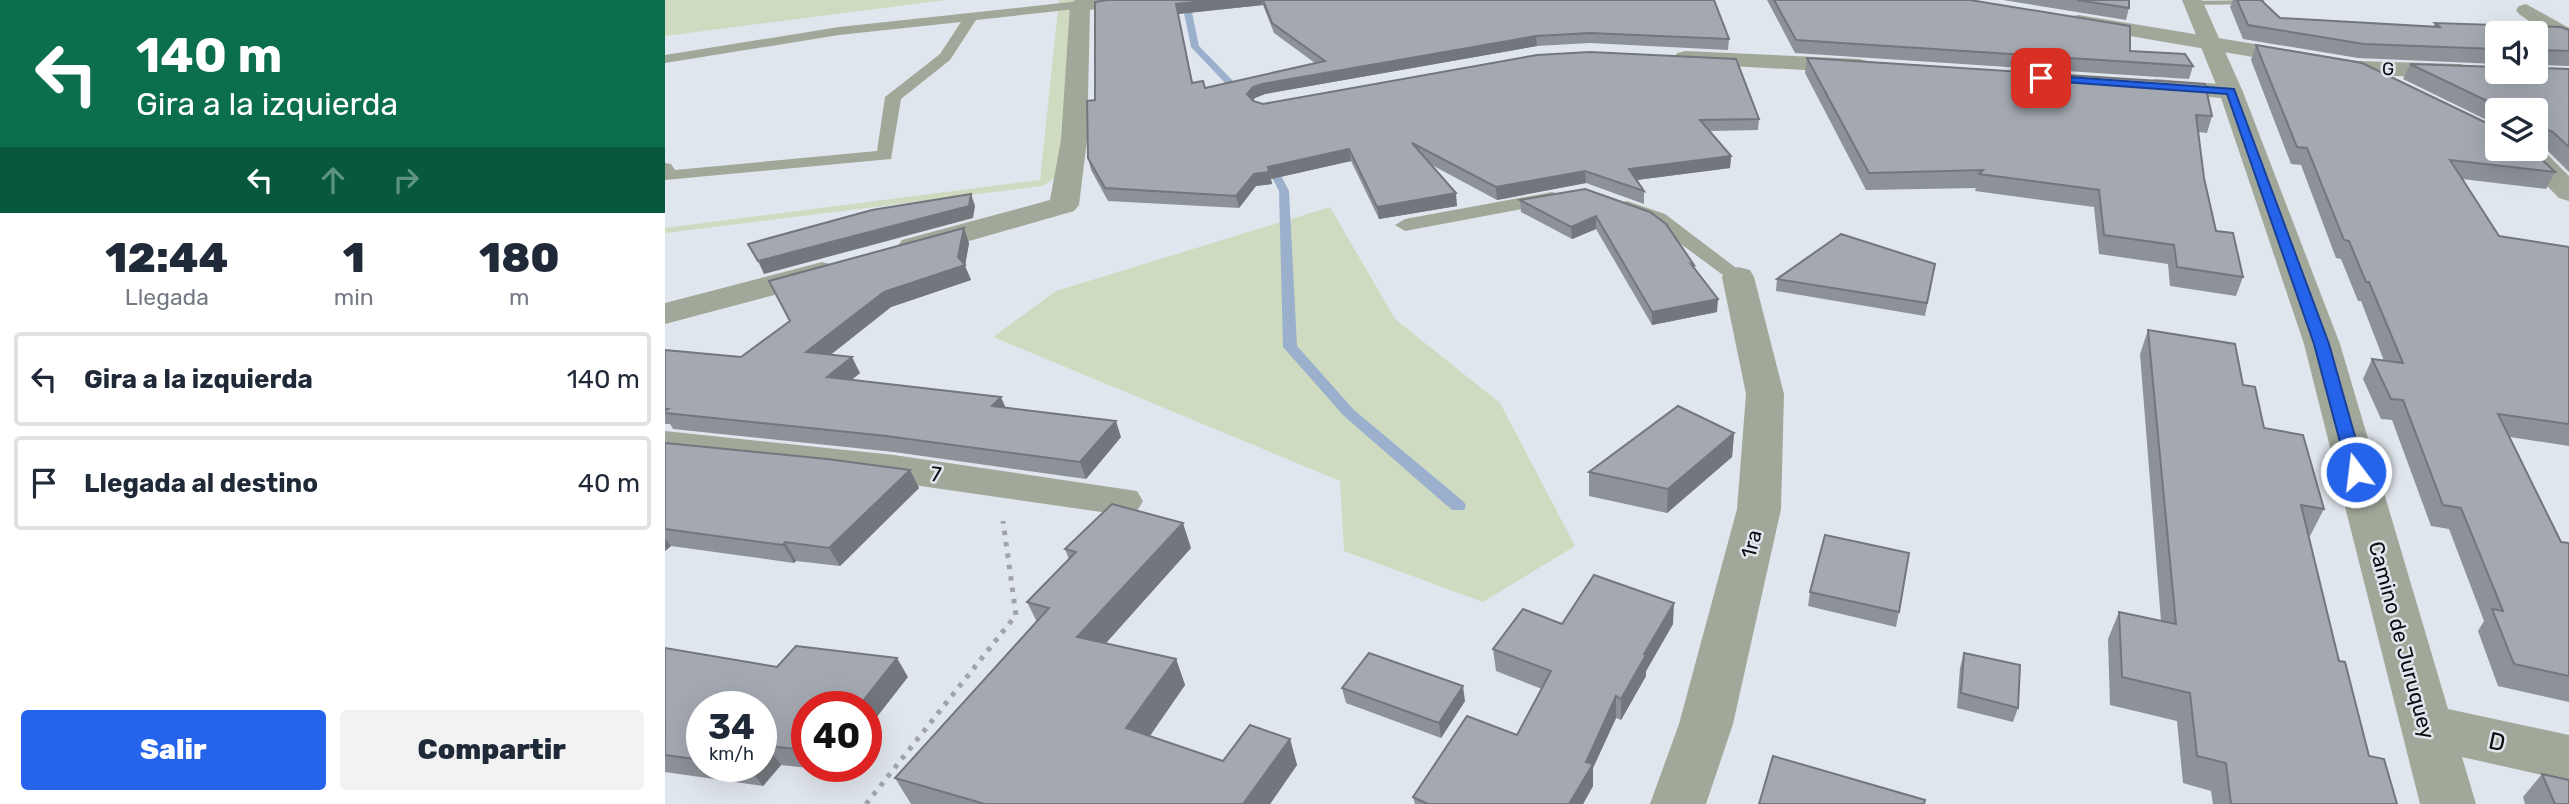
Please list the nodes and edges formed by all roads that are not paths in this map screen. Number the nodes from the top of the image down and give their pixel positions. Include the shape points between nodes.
1 (1122, 0) edge
2 (2192, 0) edge
3 (2259, 0) edge
4 (1080, 5) junction
5 (2526, 10) dead end
6 (971, 17) junction
7 (2058, 18) edge
8 (2569, 38) edge
9 (2208, 43) junction
10 (1659, 56) edge
11 (665, 59) edge
12 (1878, 67) edge
13 (2358, 68) junction
14 (2477, 72) edge
15 (2136, 85) edge
16 (2231, 92) junction
17 (2404, 92) edge
18 (2538, 161) edge
19 (665, 168) edge
20 (2569, 192) edge
21 (1573, 195) edge
22 (1610, 201) edge
23 (1405, 225) dead end
24 (892, 253) edge
25 (852, 263) edge
26 (1738, 277) joint
27 (665, 314) edge
28 (665, 444) edge
29 (1122, 501) dead end
30 (2426, 726) junction
31 (2569, 758) edge
32 (1678, 804) edge
33 (2448, 804) edge

1 - 4 street
2 - 3 lane
2 - 9 street, Camino de Juruquey
4 - 6 lane
4 - 24 street via 1074,140 1064,205
5 - 8 street
6 - 11 lane via 839,31
6 - 19 lane via 945,57 893,97 885,155 670,177
7 - 9 street, G
9 - 13 street, G
9 - 16 street, Camino de Juruquey
10 - 12 street
13 - 14 street, G
13 - 17 street
15 - 16 street
16 - 30 street, Camino de Juruquey via 2322,344
18 - 20 street
21 - 23 lane
22 - 26 lane via 1658,218
25 - 27 street
26 - 32 street, 1ra via 1765,394 1759,509 1706,724
28 - 29 street, 7 via 754,450
30 - 31 street, D
30 - 33 street, Camino de Juruquey

